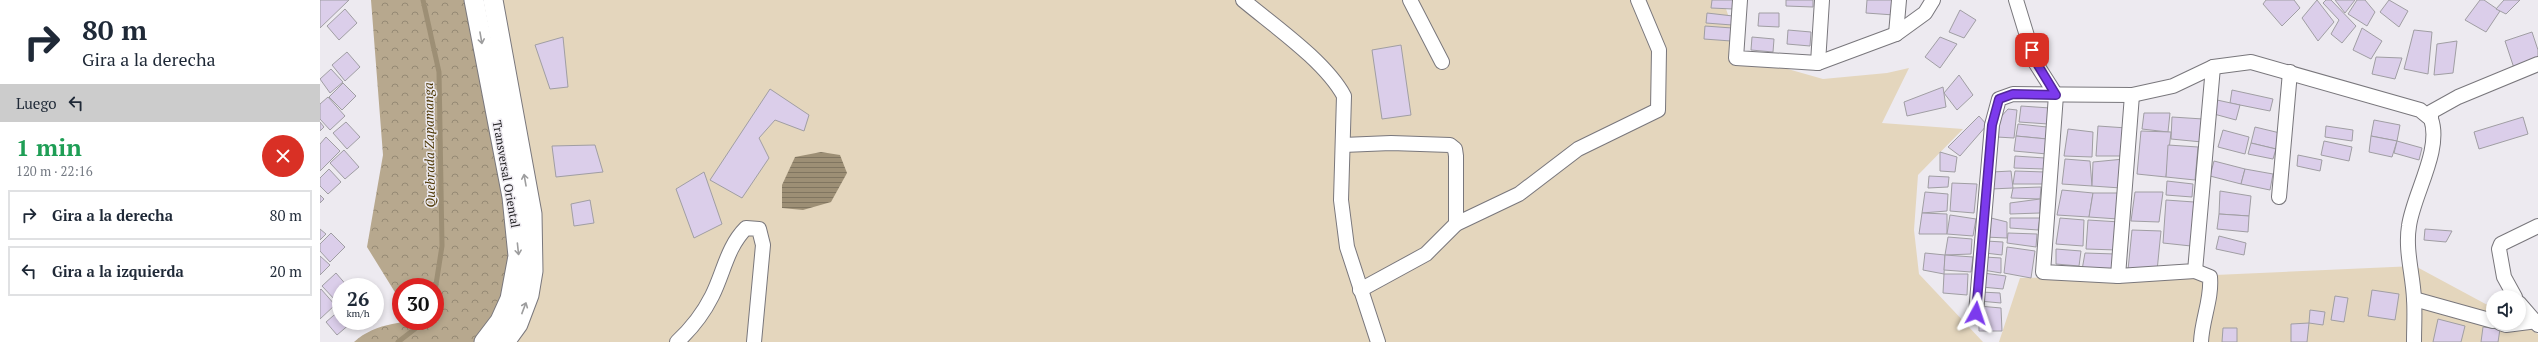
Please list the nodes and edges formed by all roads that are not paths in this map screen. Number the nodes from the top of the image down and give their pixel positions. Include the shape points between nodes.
1 (474, 0) edge
2 (493, 0) edge
3 (1243, 0) edge
4 (1410, 0) edge
5 (1638, 0) edge
6 (1740, 0) edge
7 (1822, 0) edge
8 (1899, 0) edge
9 (1933, 0) edge
10 (2016, 0) edge
11 (1896, 34) junction
12 (1442, 62) dead end
13 (1818, 63) junction
14 (2538, 64) edge
15 (2213, 68) junction
16 (2290, 72) junction
17 (2056, 95) junction
18 (2132, 95) junction
19 (2431, 119) junction
20 (1343, 145) junction
21 (2279, 197) dead end
22 (1456, 224) junction
23 (2538, 226) edge
24 (2195, 271) junction
25 (2118, 276) junction
26 (1360, 290) junction
27 (2511, 290) edge
28 (2414, 299) junction
29 (2526, 311) edge
30 (1976, 313) dead end
31 (2486, 319) edge
32 (2537, 323) edge
33 (2526, 324) edge
34 (484, 342) edge
35 (505, 342) edge
36 (677, 342) edge
37 (754, 342) edge
38 (1378, 342) edge
39 (2201, 342) edge
40 (2414, 342) edge

1 -> 34 main road, Transversal Oriental via 512,196 518,256 510,299 500,321
35 -> 2 main road, Transversal Oriental via 518,324 529,295 533,271 532,214
3 - 20 street via 1338,84 1344,96
4 - 12 street
5 - 22 street via 1659,50 1658,110 1578,149 1519,194
6 - 13 street via 1736,58
7 - 13 street
8 - 11 street
9 - 11 street via 1925,13
10 - 17 street via 2036,62
11 - 13 street
14 - 19 street via 2458,97 2432,112
15 - 16 street via 2251,62
15 - 18 street via 2173,86
15 - 24 street
16 - 19 street via 2420,110
16 - 21 street
17 - 18 street
17 - 25 street via 2043,272
17 - 30 street via 2013,94 1999,99 1992,125
18 - 25 street
19 - 28 street via 2433,134 2430,156 2409,226 2408,251
20 - 22 street via 1450,145 1455,149 1456,156
20 - 26 street via 1341,200 1347,247
22 - 26 street via 1426,254
23 - 27 street via 2501,244 2498,249 2504,277
24 - 25 street
24 - 39 street via 2210,277 2212,291 2202,324
26 - 38 street
28 - 31 street
28 - 40 street
29 - 32 street
32 - 33 street
36 - 37 street via 689,332 712,296 736,238 746,228 759,229 764,245

